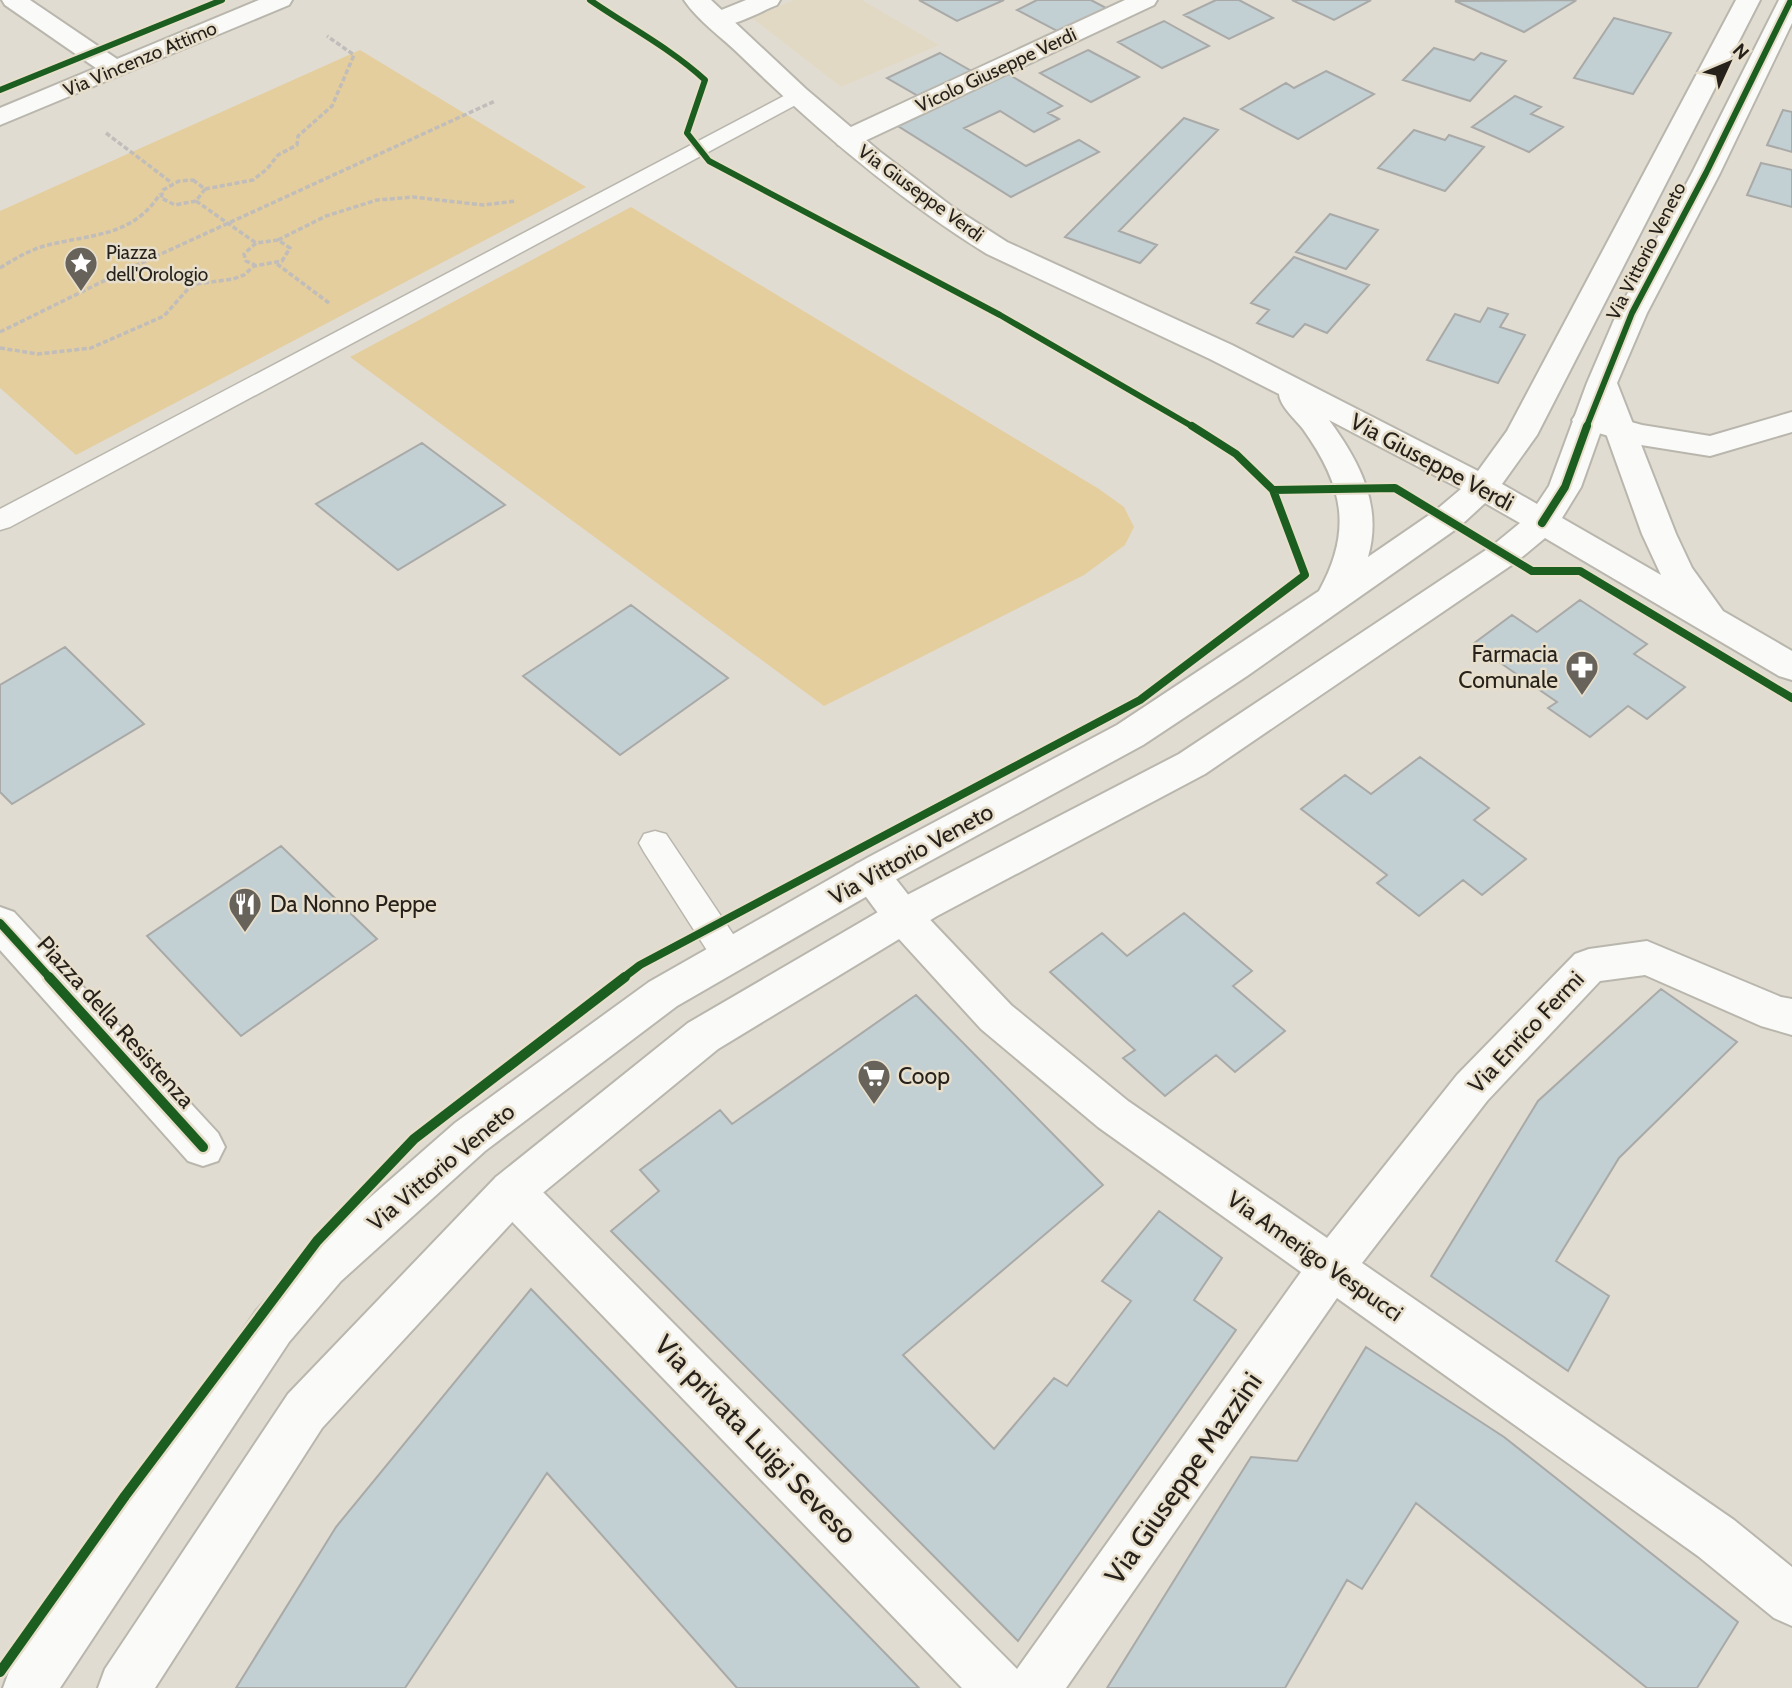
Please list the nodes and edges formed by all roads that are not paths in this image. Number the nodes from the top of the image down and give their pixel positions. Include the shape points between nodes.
1 (14, 0) edge
2 (280, 0) edge
3 (768, 0) edge
4 (1145, 0) edge
5 (1748, 0) edge
6 (1791, 0) edge
7 (703, 7) edge
8 (115, 69) junction
9 (797, 95) junction
10 (0, 117) edge
11 (847, 139) junction
12 (1283, 383) junction
13 (1602, 383) junction
14 (1588, 420) junction
15 (1792, 422) edge
16 (1620, 430) junction
17 (1483, 487) junction
18 (0, 521) edge
19 (1542, 523) junction
20 (1329, 603) junction
21 (1716, 624) junction
22 (1792, 667) edge
23 (655, 843) dead end
24 (870, 875) junction
25 (903, 917) junction
26 (0, 923) edge
27 (729, 956) junction
28 (1792, 1017) edge
29 (203, 1147) dead end
30 (512, 1191) junction
31 (1331, 1268) junction
32 (1792, 1600) edge
33 (29, 1688) edge
34 (124, 1688) edge
35 (999, 1688) edge
36 (1035, 1688) edge

1 - 8 street
2 - 8 street, Via Vincenzo Attimo
3 - 7 street
4 - 11 street, Vicolo Giuseppe Verdi
5 - 17 street, Via Vittorio Veneto via 1521,435
6 - 13 street, Via Vittorio Veneto via 1632,313
7 - 9 street, Via Giuseppe Verdi
8 - 10 street, Via Vincenzo Attimo
9 - 11 street, Via Giuseppe Verdi
9 - 18 lane
11 - 12 street, Via Giuseppe Verdi via 946,217 997,248
12 - 17 street, Via Giuseppe Verdi
12 - 20 street, Via Giuseppe Verdi via 1326,436 1358,506 1354,553 1344,581
13 - 14 street, Via Vittorio Veneto
13 - 16 street
14 - 16 street
14 - 19 street, Via Vittorio Veneto via 1565,487
15 - 16 street via 1710,446
16 - 21 street via 1677,573
17 - 19 street, Via Giuseppe Verdi
17 - 20 street, Via Vittorio Veneto via 1447,519
19 - 21 street, Via Giuseppe Verdi
19 - 25 street, Via Vittorio Veneto via 1504,554 1192,764
20 - 24 street, Via Vittorio Veneto via 1130,735
21 - 22 street, Via Giuseppe Verdi
23 - 27 lane
24 - 25 street, Via Amerigo Vespucci
24 - 27 street, Via Vittorio Veneto
25 - 30 street, Via Vittorio Veneto via 703,1037
25 - 31 street, Via Amerigo Vespucci via 996,1017 1092,1096
26 - 29 street, Piazza della Resistenza
27 - 33 street, Via Vittorio Veneto via 663,994 470,1138 325,1266 273,1326
28 - 31 street, Via Enrico Fermi via 1647,958 1589,966 1472,1088
30 - 34 street, Via Vittorio Veneto via 305,1411
30 - 35 street, Via privata Luigi Seveso
31 - 32 street, Via Amerigo Vespucci via 1716,1538
31 - 36 street, Via Giuseppe Mazzini

